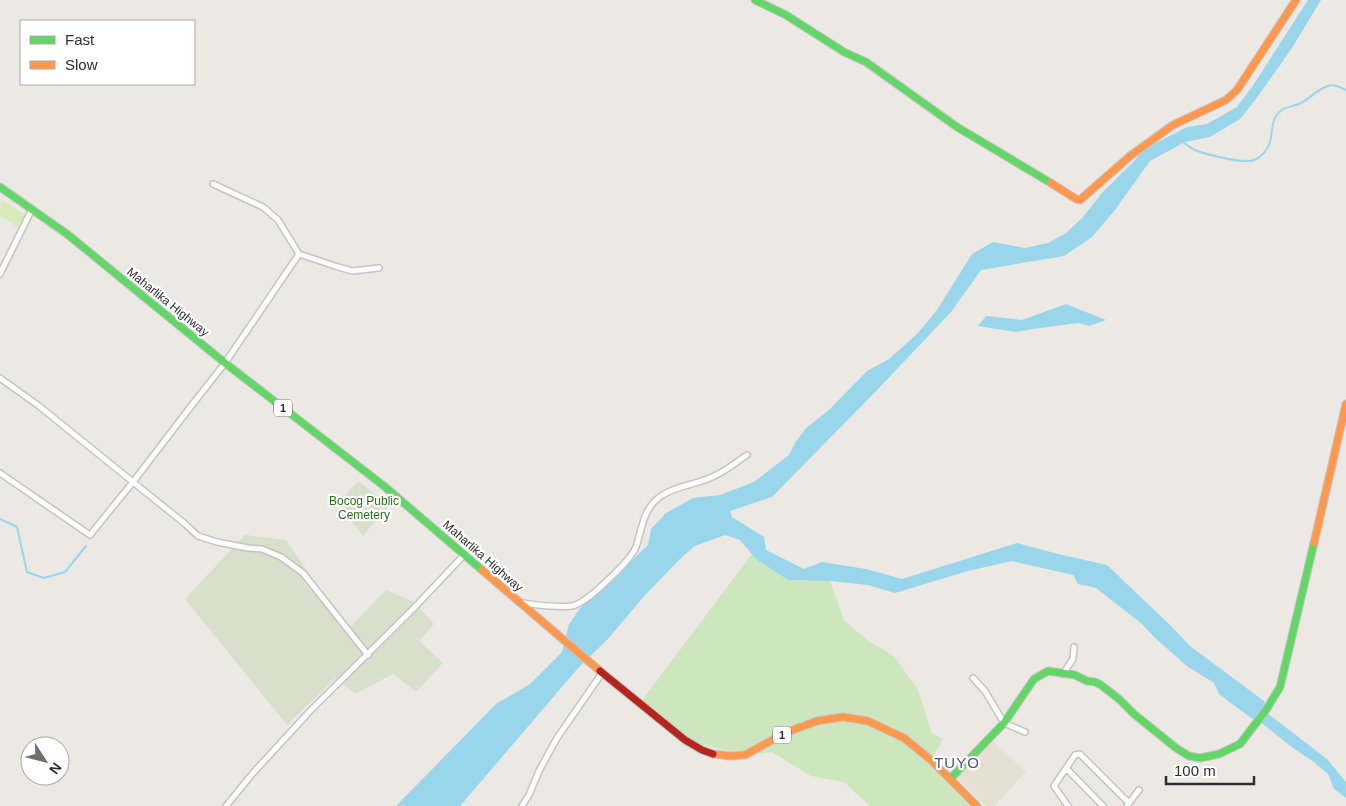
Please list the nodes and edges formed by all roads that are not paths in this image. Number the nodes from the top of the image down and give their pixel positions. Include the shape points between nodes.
1 (755, 0) edge
2 (1296, 0) edge
3 (213, 184) dead end
4 (0, 187) edge
5 (33, 209) junction
6 (299, 254) junction
7 (379, 268) dead end
8 (0, 274) edge
9 (225, 363) junction
10 (0, 378) edge
11 (1346, 404) edge
12 (747, 455) dead end
13 (0, 473) edge
14 (134, 482) junction
15 (464, 555) junction
16 (520, 603) junction
17 (1074, 647) dead end
18 (368, 655) junction
19 (602, 673) junction
20 (1063, 674) junction
21 (973, 678) dead end
22 (1004, 723) junction
23 (1025, 732) dead end
24 (1066, 768) junction
25 (950, 779) junction
26 (1139, 790) dead end
27 (1128, 805) edge
28 (226, 806) edge
29 (522, 806) edge
30 (977, 806) edge
31 (1068, 806) edge
32 (1103, 806) edge

1 - 2 main road via 866,62 957,128 1080,200 1130,156 1173,125 1226,100 1237,90
3 - 6 street via 263,207 278,220
4 - 5 main road, Maharlika Highway / 1
5 - 8 street
5 - 9 main road, Maharlika Highway / 1
6 - 7 street via 352,271
6 - 9 street
9 - 14 street
9 - 15 main road, Maharlika Highway / 1 via 384,486
10 - 14 street
11 - 20 main road via 1280,687 1240,744 1219,754 1200,758 1189,756 1100,685
12 - 16 street via 714,477 660,496 644,516 635,549 628,559 584,601 574,606
13 - 14 street via 90,535
14 - 18 street via 198,536 262,549 281,557 303,573
15 - 16 main road, Maharlika Highway / 1
15 - 18 street
16 - 19 main road, Maharlika Highway / 1
17 - 20 street via 1073,659
18 - 28 street via 311,710
19 - 25 main road, Maharlika Highway / 1 via 686,740 715,755 745,755 788,732 817,721 843,717 868,721 904,738
19 - 29 street via 557,738
20 - 22 main road via 1048,671 1034,679
21 - 22 street via 985,691
22 - 23 street
22 - 25 main road
24 - 27 street via 1075,755 1080,754
24 - 31 street via 1054,786
24 - 32 street
25 - 30 main road, Maharlika Highway / 1
26 - 27 street

